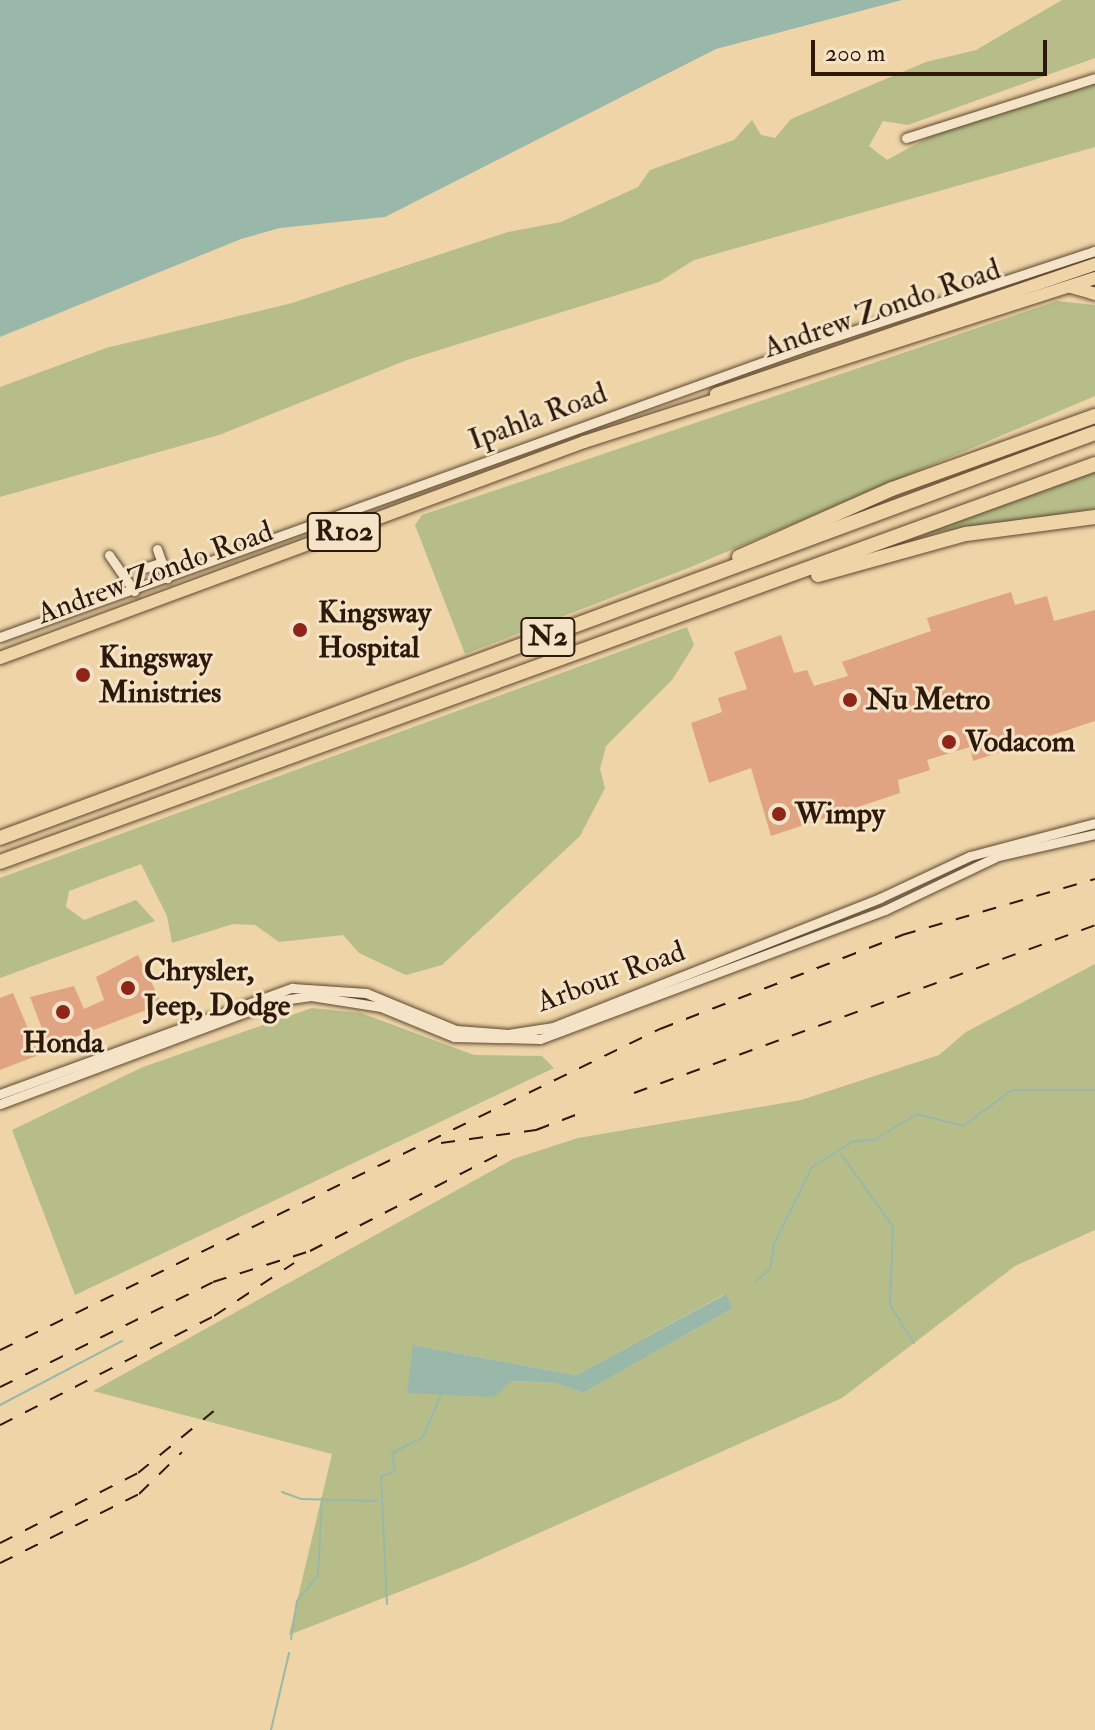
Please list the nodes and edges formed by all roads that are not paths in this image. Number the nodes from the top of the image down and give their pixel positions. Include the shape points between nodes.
1 (1095, 78) edge
2 (906, 138) dead end
3 (1095, 251) edge
4 (1094, 269) edge
5 (1069, 287) junction
6 (1095, 294) edge
7 (781, 369) junction
8 (1095, 409) edge
9 (1095, 416) edge
10 (1095, 433) edge
11 (983, 456) junction
12 (1095, 464) edge
13 (1095, 517) edge
14 (157, 549) dead end
15 (109, 555) dead end
16 (162, 562) junction
17 (141, 569) dead end
18 (167, 578) junction
19 (678, 588) junction
20 (134, 591) junction
21 (665, 624) junction
22 (0, 637) edge
23 (0, 658) edge
24 (1095, 823) edge
25 (1095, 834) edge
26 (0, 838) edge
27 (1036, 841) junction
28 (0, 862) edge
29 (0, 1094) edge
30 (0, 1104) edge

1 - 2 street
3 - 7 street, Ipahla Road
4 - 5 main road, Andrew Zondo Road / R102
4 - 7 main road, Andrew Zondo Road / R102
5 - 6 main road
5 - 7 main road, Andrew Zondo Road / R102
7 - 18 street, Ipahla Road
7 - 23 main road, Andrew Zondo Road / R102 via 688,408
8 - 11 highway
9 - 11 highway
10 - 19 highway, N2
11 - 19 highway via 790,531
12 - 21 highway, N2
13 - 21 highway via 912,546
14 - 16 street
15 - 20 street
16 - 17 street
16 - 18 street
18 - 20 street, Ipahla Road
19 - 26 highway, N2
20 - 22 street, Ipahla Road
21 - 28 highway, N2
24 - 27 street, Arbour Road
25 - 27 street, Arbour Road
27 - 29 street, Arbour Road via 970,856 880,898 553,1027 469,1032 366,993 292,988
27 - 30 street, Arbour Road via 709,980 540,1039 454,1037 381,1007 311,996 275,1001

